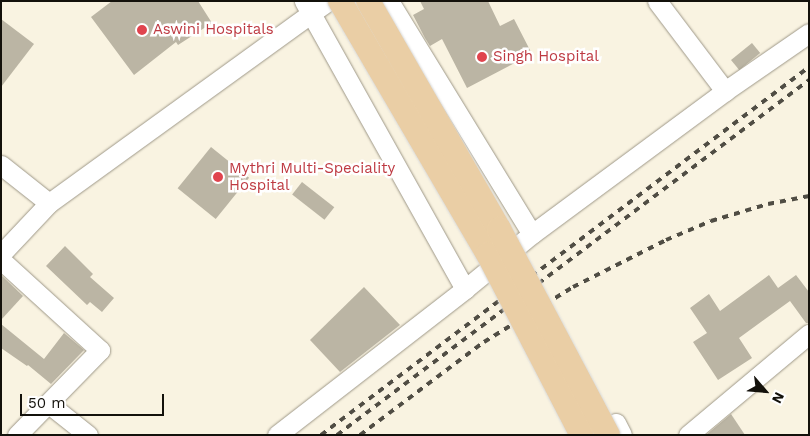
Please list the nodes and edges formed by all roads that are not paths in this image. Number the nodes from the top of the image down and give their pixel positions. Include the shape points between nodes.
1 (328, 1) edge
2 (340, 1) edge
3 (368, 1) edge
4 (389, 1) edge
5 (657, 1) edge
6 (307, 8) edge
7 (809, 33) edge
8 (725, 91) junction
9 (1, 165) edge
10 (49, 204) junction
11 (532, 234) junction
12 (1, 254) edge
13 (1, 260) edge
14 (465, 289) junction
15 (809, 334) edge
16 (49, 404) junction
17 (17, 435) edge
18 (88, 435) edge
19 (277, 435) edge
20 (582, 435) edge
21 (602, 435) edge
22 (608, 435) edge
23 (622, 435) edge
24 (688, 435) edge

1 - 6 street
2 - 20 main road, bridge via 488,254
3 - 22 main road, bridge via 500,229
4 - 11 street
5 - 8 street
6 - 10 street
6 - 14 street
7 - 8 street
8 - 11 street
9 - 10 street
10 - 12 street
11 - 14 street
13 - 16 street via 100,350
14 - 19 street
15 - 24 street
16 - 17 street
16 - 18 street
21 - 23 street via 616,422

